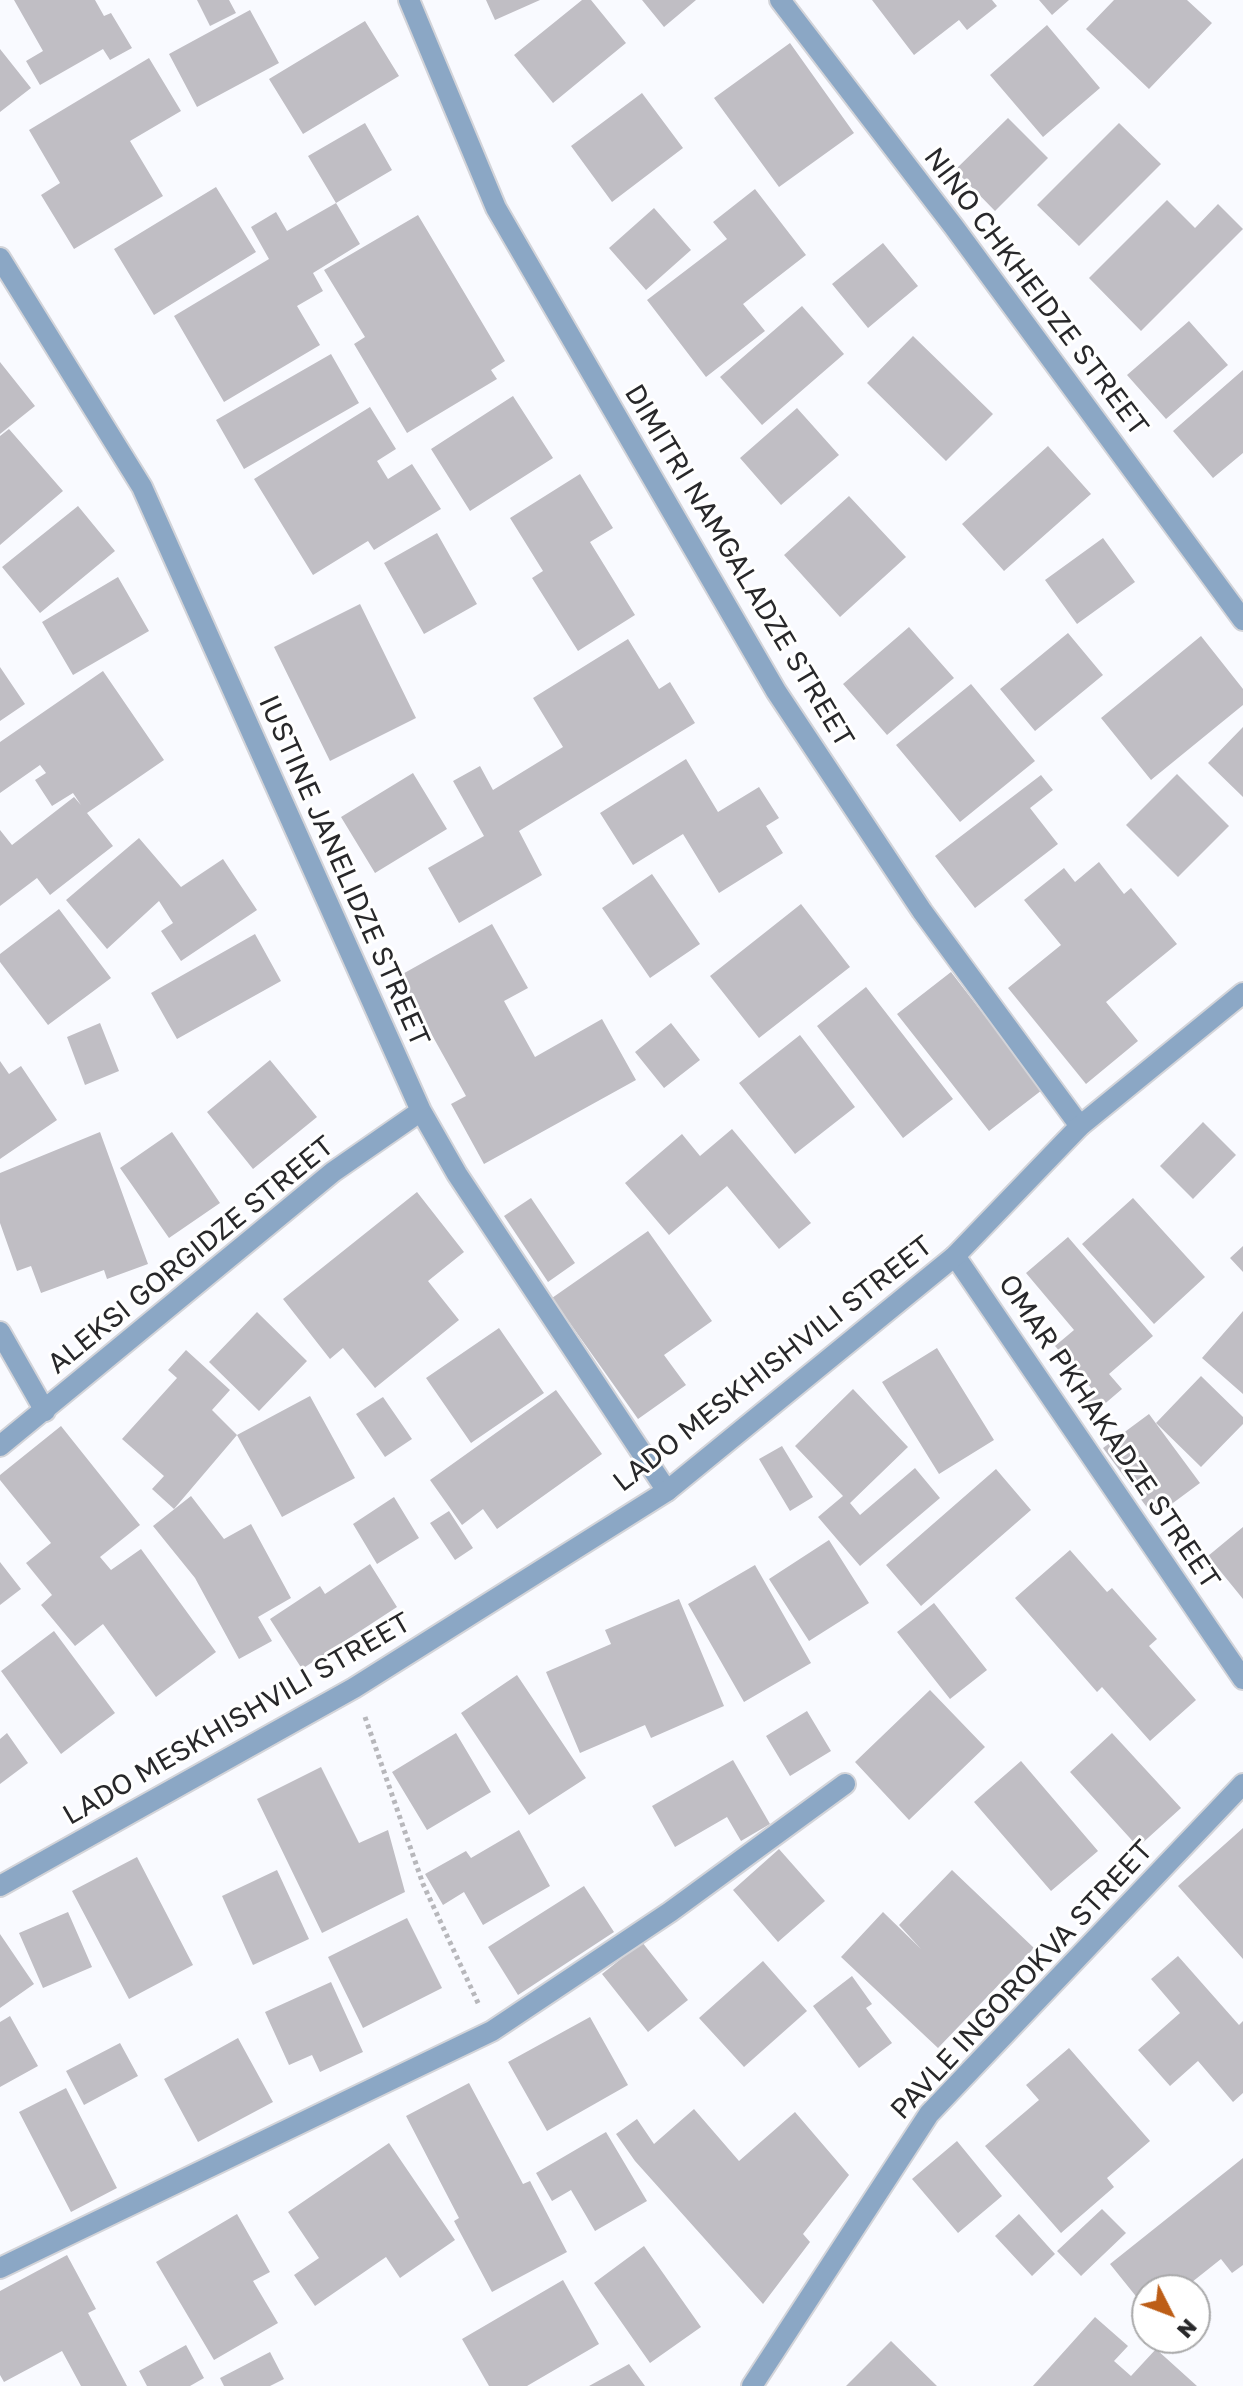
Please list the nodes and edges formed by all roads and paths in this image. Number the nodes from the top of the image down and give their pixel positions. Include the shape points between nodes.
1 (409, 0) edge
2 (780, 0) edge
3 (0, 258) edge
4 (1243, 620) edge
5 (1243, 993) edge
6 (421, 1111) junction
7 (1080, 1126) junction
8 (955, 1256) junction
9 (0, 1332) edge
10 (45, 1411) junction
11 (0, 1446) edge
12 (667, 1491) junction
13 (1243, 1679) edge
14 (354, 1688) junction
15 (845, 1784) dead end
16 (1243, 1784) edge
17 (0, 1886) edge
18 (492, 2031) junction
19 (0, 2268) edge
20 (752, 2386) edge

1 - 7 street, DIMITRI NAMGALADZE STREET via 496,208 776,691 922,911
2 - 4 street, NINO CHKHEIDZE STREET
3 - 6 street, IUSTINE JANELIDZE STREET via 142,487
5 - 7 street, LADO MESKHISHVILI STREET
6 - 10 street, ALEKSI GORGIDZE STREET via 333,1172
6 - 12 street, IUSTINE JANELIDZE STREET via 457,1174
7 - 8 street, LADO MESKHISHVILI STREET
8 - 12 street, LADO MESKHISHVILI STREET
8 - 13 street, OMAR PKHAKADZE STREET
9 - 10 street
10 - 11 street, ALEKSI GORGIDZE STREET
12 - 14 street, LADO MESKHISHVILI STREET
14 - 17 street, LADO MESKHISHVILI STREET
14 - 18 path via 423,1884
15 - 18 street via 670,1912
16 - 20 street, PAVLE INGOROKVA STREET via 929,2114
18 - 19 street

